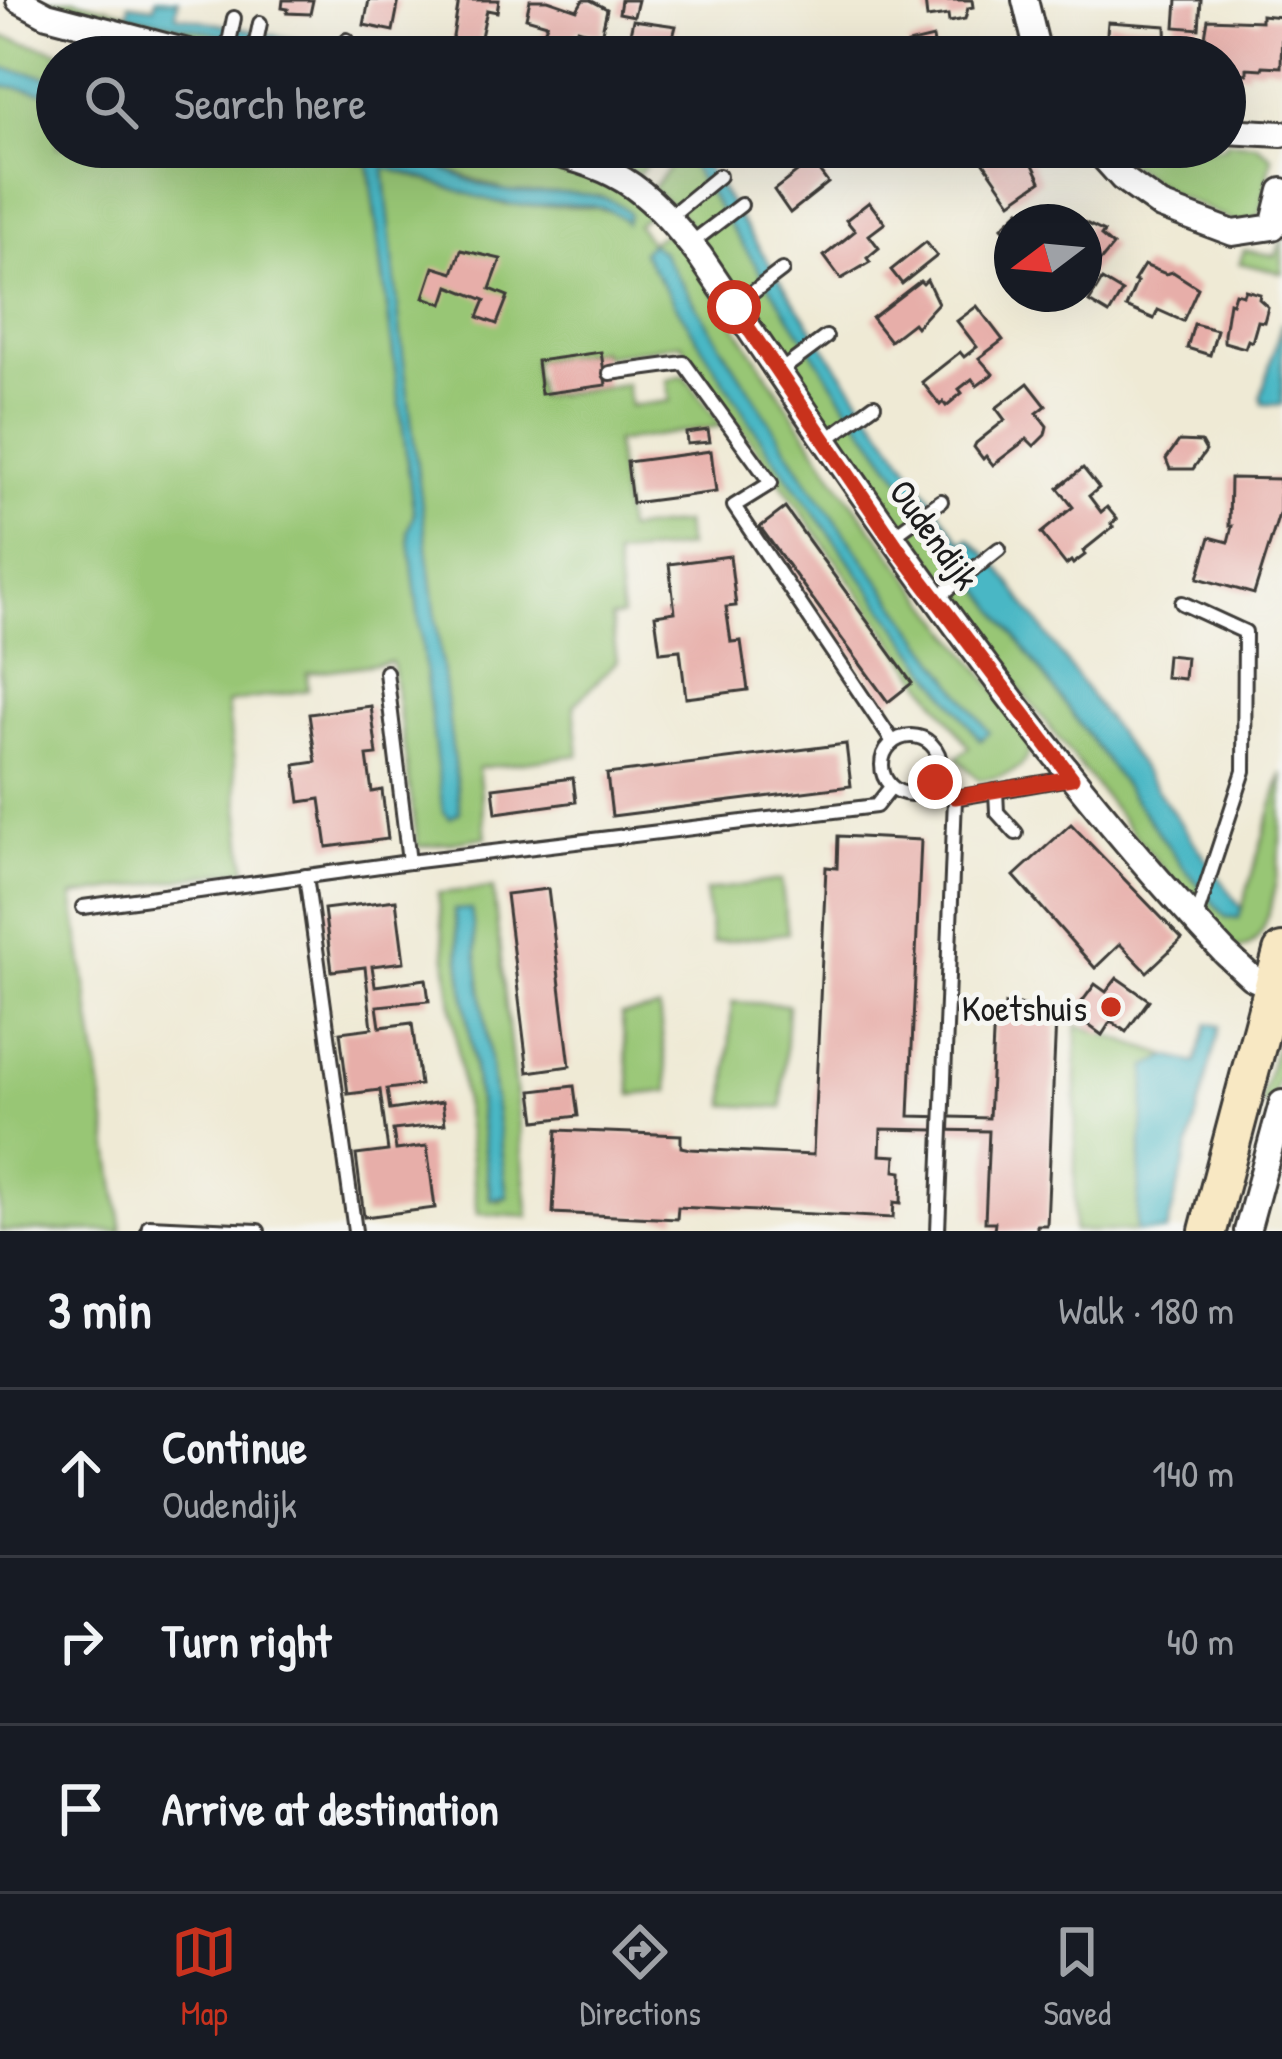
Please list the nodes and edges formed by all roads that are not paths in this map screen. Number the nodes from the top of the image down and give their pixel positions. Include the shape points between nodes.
1 (19, 0) edge
2 (1025, 0) edge
3 (234, 18) dead end
4 (260, 23) dead end
5 (126, 36) edge
6 (230, 36) edge
7 (257, 36) edge
8 (1034, 36) edge
9 (1246, 132) edge
10 (1282, 134) edge
11 (614, 168) edge
12 (1113, 168) edge
13 (719, 176) dead end
14 (1282, 191) edge
15 (741, 205) dead end
16 (669, 217) junction
17 (690, 244) junction
18 (782, 270) dead end
19 (734, 307) junction
20 (826, 338) dead end
21 (610, 373) dead end
22 (779, 373) junction
23 (874, 405) dead end
24 (825, 441) junction
25 (941, 501) dead end
26 (890, 537) junction
27 (999, 549) dead end
28 (936, 599) junction
29 (1182, 603) dead end
30 (386, 671) dead end
31 (893, 742) junction
32 (1072, 778) junction
33 (935, 782) junction
34 (891, 787) junction
35 (996, 791) junction
36 (955, 797) junction
37 (1016, 833) dead end
38 (409, 862) junction
39 (306, 876) junction
40 (83, 907) dead end
41 (1195, 921) junction
42 (1278, 977) edge
43 (1279, 1114) edge
44 (1238, 1116) junction
45 (148, 1231) edge
46 (258, 1231) edge
47 (355, 1231) edge
48 (938, 1231) edge
49 (1208, 1231) edge
50 (1247, 1231) edge

1 - 5 street
2 - 8 street
3 - 6 lane
4 - 7 lane
9 - 10 street
11 - 16 street, Oudendijk
12 - 14 street via 1161,206 1233,233 1273,227
13 - 16 lane
15 - 17 lane
16 - 17 street, Oudendijk
17 - 19 street, Oudendijk
18 - 19 lane
19 - 22 street, Oudendijk
20 - 22 lane
21 - 31 lane via 684,363 771,483 734,506
22 - 24 street, Oudendijk
23 - 24 lane
24 - 26 street, Oudendijk
25 - 26 lane
26 - 28 street, Oudendijk
27 - 28 lane
28 - 32 street, Oudendijk
29 - 41 lane via 1245,632 1244,771
30 - 38 lane
31 - 33 lane via 910,735 935,747
31 - 34 lane via 882,759
32 - 35 lane
32 - 41 street, Oudendijk
33 - 34 lane via 919,794
33 - 36 lane
34 - 38 lane via 876,806
35 - 36 lane
35 - 37 lane via 998,812
36 - 48 lane
38 - 39 lane
39 - 40 lane
39 - 47 lane
41 - 42 street, Oudendijk via 1251,977
42 - 44 main road
43 - 44 street
43 - 50 street
44 - 49 main road
45 - 46 lane

